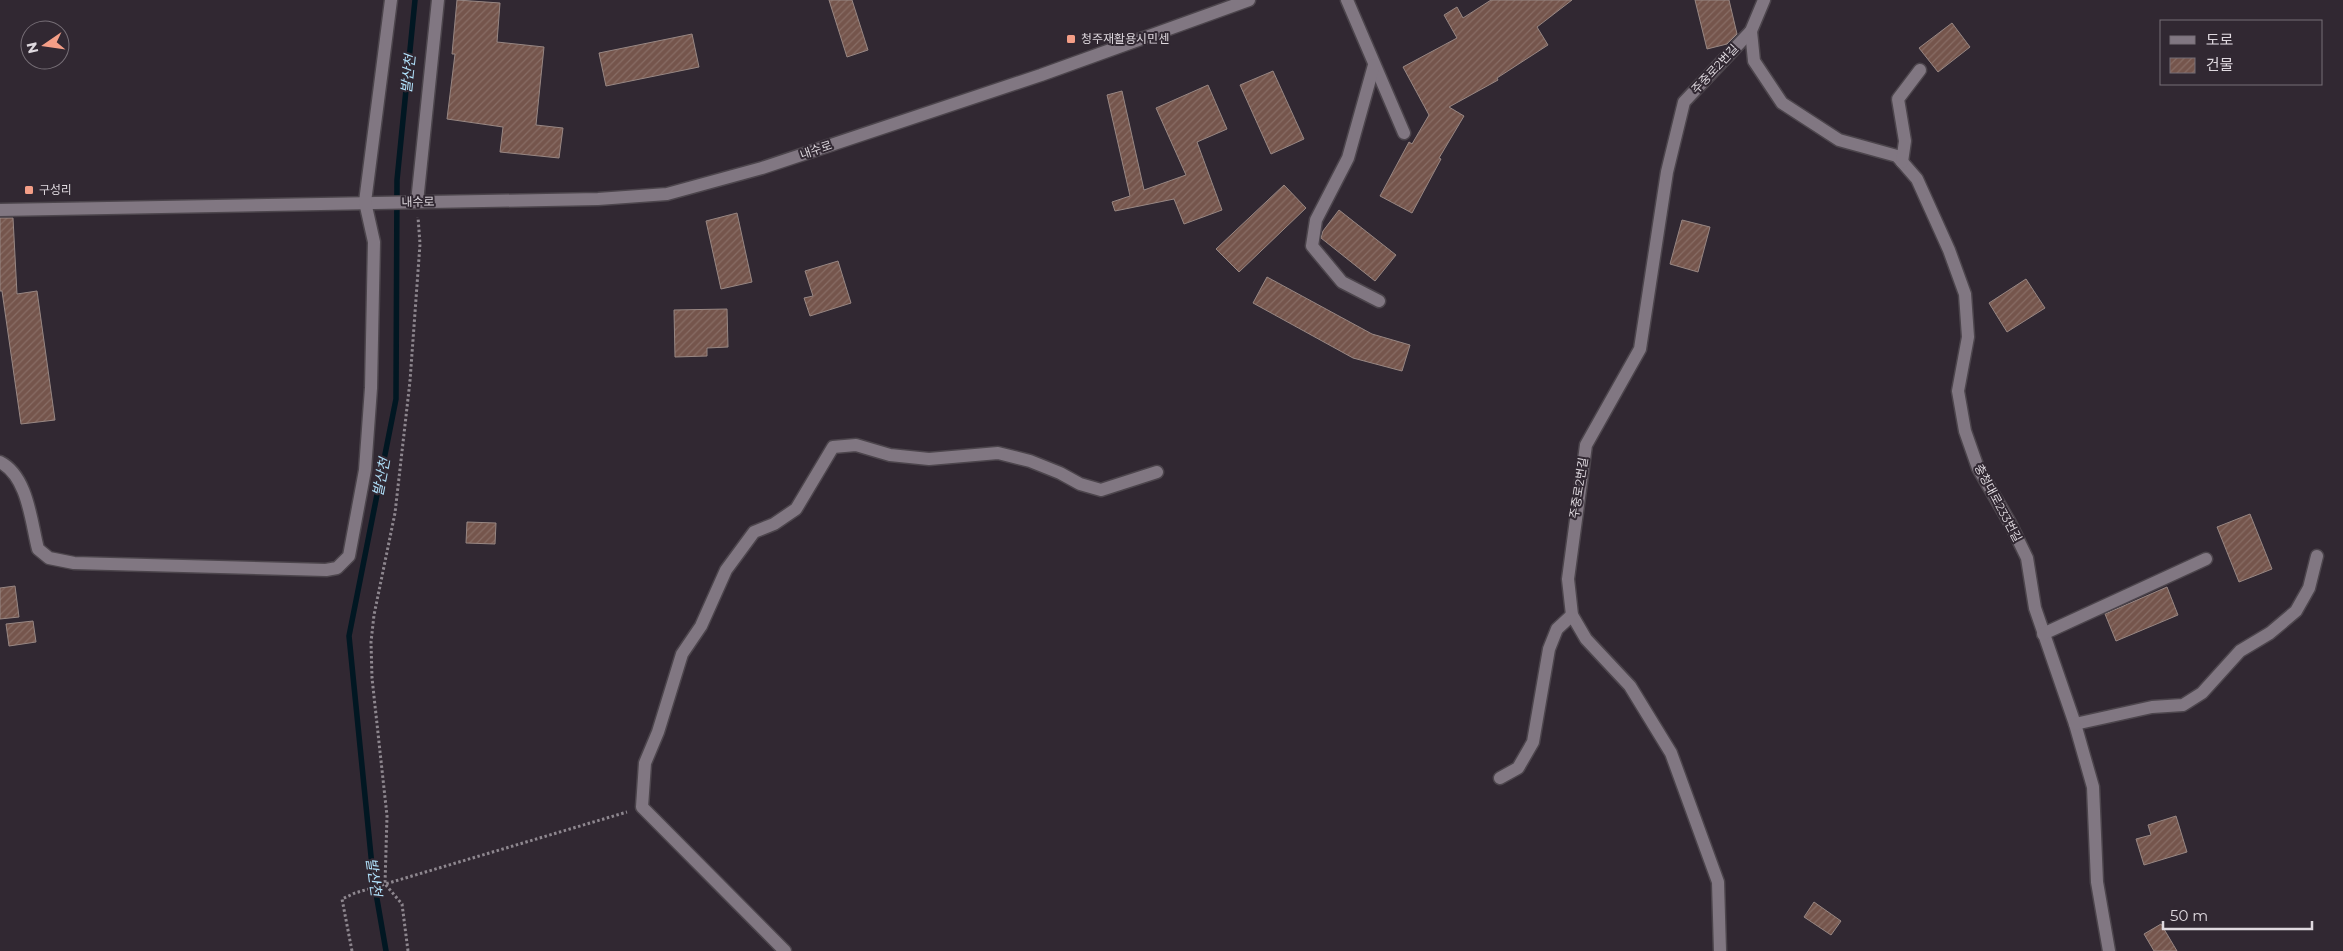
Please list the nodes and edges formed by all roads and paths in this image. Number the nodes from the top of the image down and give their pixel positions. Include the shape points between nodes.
1 (391, 0) edge
2 (438, 0) edge
3 (1249, 0) edge
4 (1347, 0) edge
5 (1764, 0) edge
6 (1750, 31) junction
7 (1374, 65) junction
8 (1920, 70) dead end
9 (1404, 134) dead end
10 (1902, 162) junction
11 (369, 202) junction
12 (414, 202) junction
13 (0, 210) edge
14 (1379, 301) dead end
15 (0, 462) edge
16 (1158, 472) dead end
17 (2317, 556) dead end
18 (2206, 559) dead end
19 (1572, 614) junction
20 (2043, 634) junction
21 (2075, 724) junction
22 (1500, 778) dead end
23 (642, 807) junction
24 (385, 884) junction
25 (352, 951) edge
26 (408, 951) edge
27 (785, 951) edge
28 (1720, 951) edge
29 (2109, 951) edge

1 - 11 street
2 - 12 street
3 - 12 street, 내수로 via 1041,75 762,168 667,194 598,199
4 - 7 street
5 - 6 street, 주중로2번길
6 - 10 street via 1754,61 1782,103 1839,140 1897,156
6 - 19 street, 주중로2번길 via 1684,102 1667,172 1640,349 1586,444 1568,579
7 - 9 street
7 - 14 street via 1348,158 1316,220 1312,246 1342,282
8 - 10 street via 1898,100 1904,141
10 - 20 street, 충청대로233번길 via 1917,179 1965,294 1968,337 1958,391 1965,430 1978,468 2027,558
11 - 12 street, 내수로
11 - 13 street, 내수로
11 - 15 street via 374,242 371,388 365,470 352,543 348,556 337,568 74,563 50,558 38,549 24,492 16,476
12 - 24 path via 420,244 410,381 394,513 371,642 387,816
16 - 23 street via 1101,490 1030,461 998,453 929,459 890,455 856,445 833,447 796,509 774,524 754,532 726,570 701,626 682,654 645,763
17 - 21 street via 2309,588 2296,611 2240,652 2202,693 2183,705 2152,707
18 - 20 street
19 - 22 street via 1558,629 1549,649 1533,742 1518,768
19 - 28 street, 주중로2번길 via 1586,639 1630,686 1671,753 1718,882
20 - 21 street, 충청대로233번길
21 - 29 street, 충청대로233번길 via 2093,787 2096,882
23 - 24 path
23 - 27 street
24 - 25 path via 342,899
24 - 26 path via 402,904

